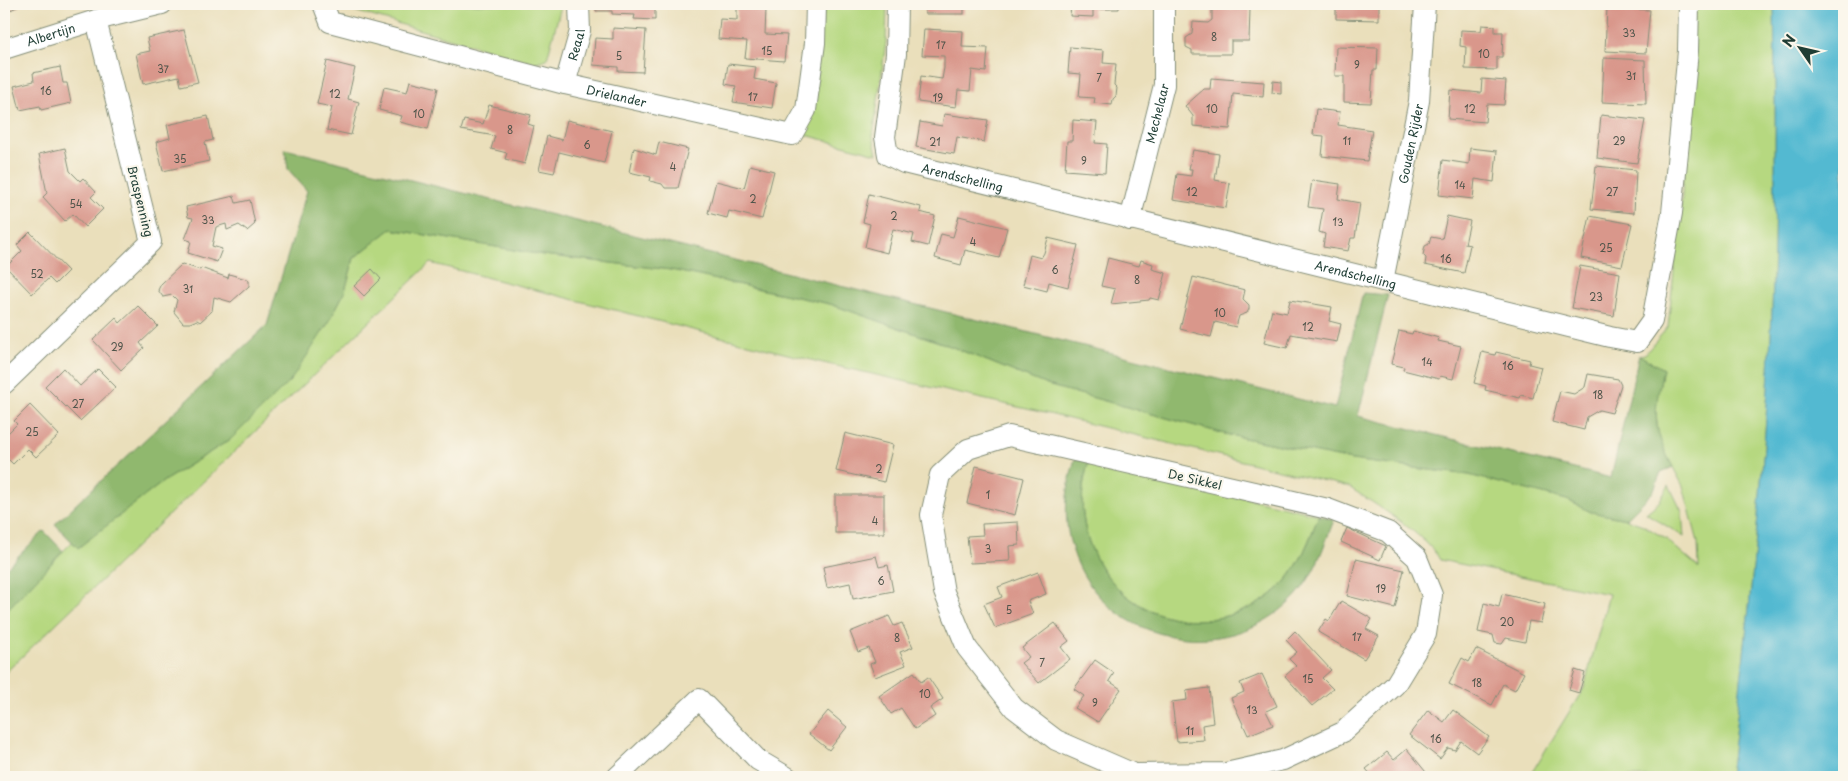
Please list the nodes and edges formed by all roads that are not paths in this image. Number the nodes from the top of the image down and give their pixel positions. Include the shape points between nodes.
1 (162, 4) edge
2 (323, 4) edge
3 (579, 4) edge
4 (816, 4) edge
5 (897, 4) edge
6 (1164, 4) edge
7 (1425, 4) edge
8 (1689, 4) edge
9 (96, 20) junction
10 (4, 49) edge
11 (565, 84) junction
12 (1130, 220) junction
13 (1383, 281) junction
14 (4, 384) edge
15 (1133, 776) edge
16 (617, 777) edge
17 (788, 777) edge

1 - 9 street, Albertijn
2 - 11 street, Drielander via 330,22
3 - 11 street, Reaal via 580,31
4 - 11 street, Drielander via 815,43 806,110 792,135
5 - 12 street, Arendschelling via 896,54 885,137 888,155 904,163
6 - 12 street, Mechelaar via 1164,85
7 - 13 street, Gouden Rijder via 1419,101
8 - 13 street, Arendschelling via 1688,51 1672,212 1652,321 1637,342
9 - 10 street, Albertijn
9 - 14 street, Braspenning via 151,242
12 - 13 street, Arendschelling
15 - 15 street, De Sikkel via 1226,773 1283,760 1344,732 1395,685 1426,634 1432,595 1417,558 1388,532 1328,509 1008,436 968,449 940,475 931,515 944,592 967,648 1014,708 1056,740
16 - 17 street via 699,698 758,760

